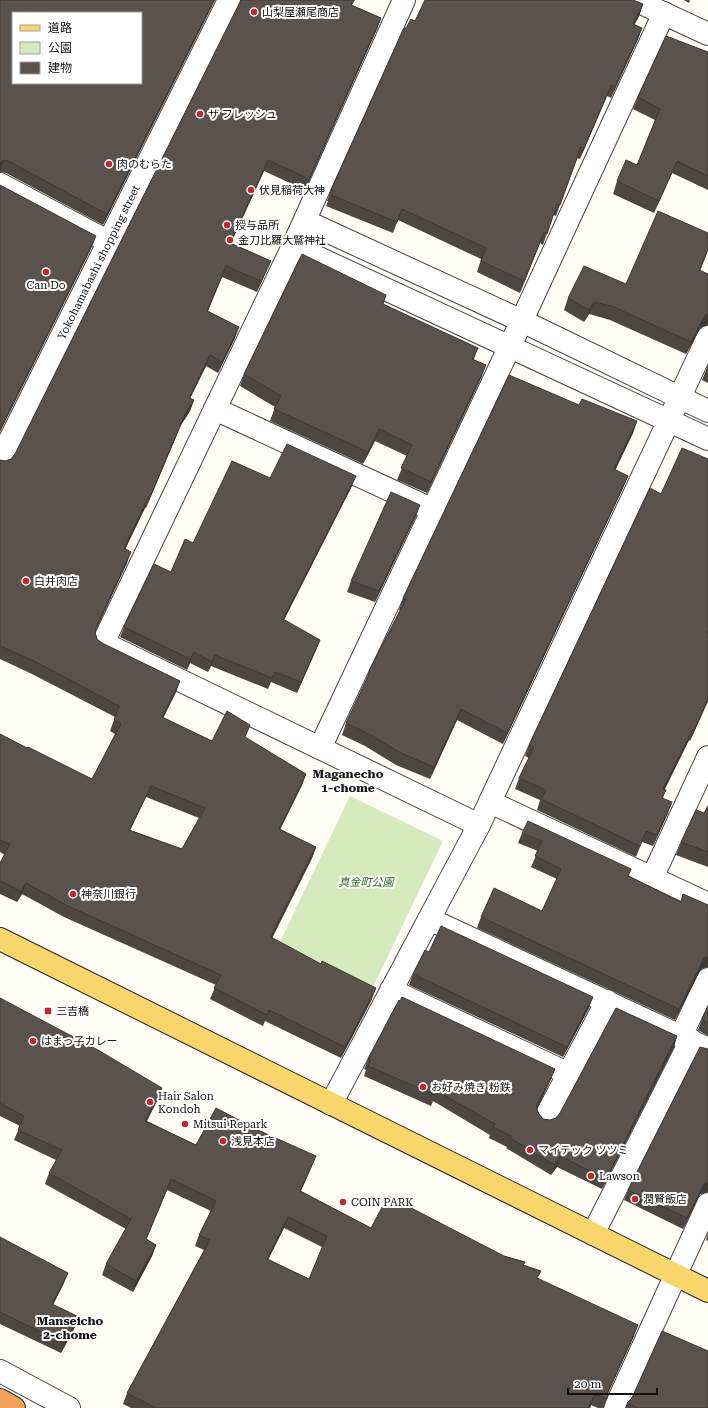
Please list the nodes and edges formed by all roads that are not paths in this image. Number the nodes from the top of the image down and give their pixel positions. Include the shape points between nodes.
1 (229, 0) edge
2 (404, 0) edge
3 (635, 0) edge
4 (664, 13) junction
5 (708, 34) edge
6 (0, 184) edge
7 (305, 221) junction
8 (109, 242) junction
9 (293, 246) junction
10 (522, 321) junction
11 (708, 337) edge
12 (510, 346) junction
13 (680, 399) junction
14 (215, 409) junction
15 (708, 412) edge
16 (670, 421) junction
17 (708, 439) edge
18 (0, 460) edge
19 (433, 510) junction
20 (320, 748) junction
21 (708, 757) edge
22 (490, 802) junction
23 (479, 825) junction
24 (652, 878) junction
25 (708, 904) edge
26 (429, 919) junction
27 (0, 939) edge
28 (708, 979) edge
29 (392, 990) junction
30 (607, 1001) junction
31 (693, 1042) edge
32 (568, 1074) junction
33 (331, 1104) junction
34 (545, 1118) edge
35 (708, 1204) edge
36 (593, 1234) junction
37 (674, 1275) junction
38 (708, 1291) edge
39 (0, 1371) edge
40 (0, 1400) edge
41 (14, 1408) edge
42 (69, 1408) edge
43 (615, 1408) edge

1 - 8 street, Yokohamabashi shopping street
2 - 7 street
3 - 4 street
4 - 5 street
4 - 10 street
6 - 8 street
7 - 9 street
7 - 10 street
8 - 18 street, Yokohamabashi shopping street
9 - 12 street
9 - 14 street
10 - 12 street
10 - 13 street
11 - 13 street
12 - 16 street
12 - 19 street
13 - 15 street
13 - 16 street
14 - 19 street
14 - 20 street via 103,643
16 - 17 street
16 - 22 street
19 - 20 street
20 - 23 street
21 - 24 street
22 - 23 street
22 - 24 street
23 - 26 street
24 - 25 street
26 - 29 street
26 - 30 street
27 - 33 main road
28 - 31 street
29 - 32 street
29 - 33 street
30 - 31 street
30 - 32 street
31 - 36 street
32 - 34 street
33 - 36 main road
35 - 37 street
36 - 37 main road
37 - 38 main road
37 - 43 street
39 - 42 street
40 - 41 highway

